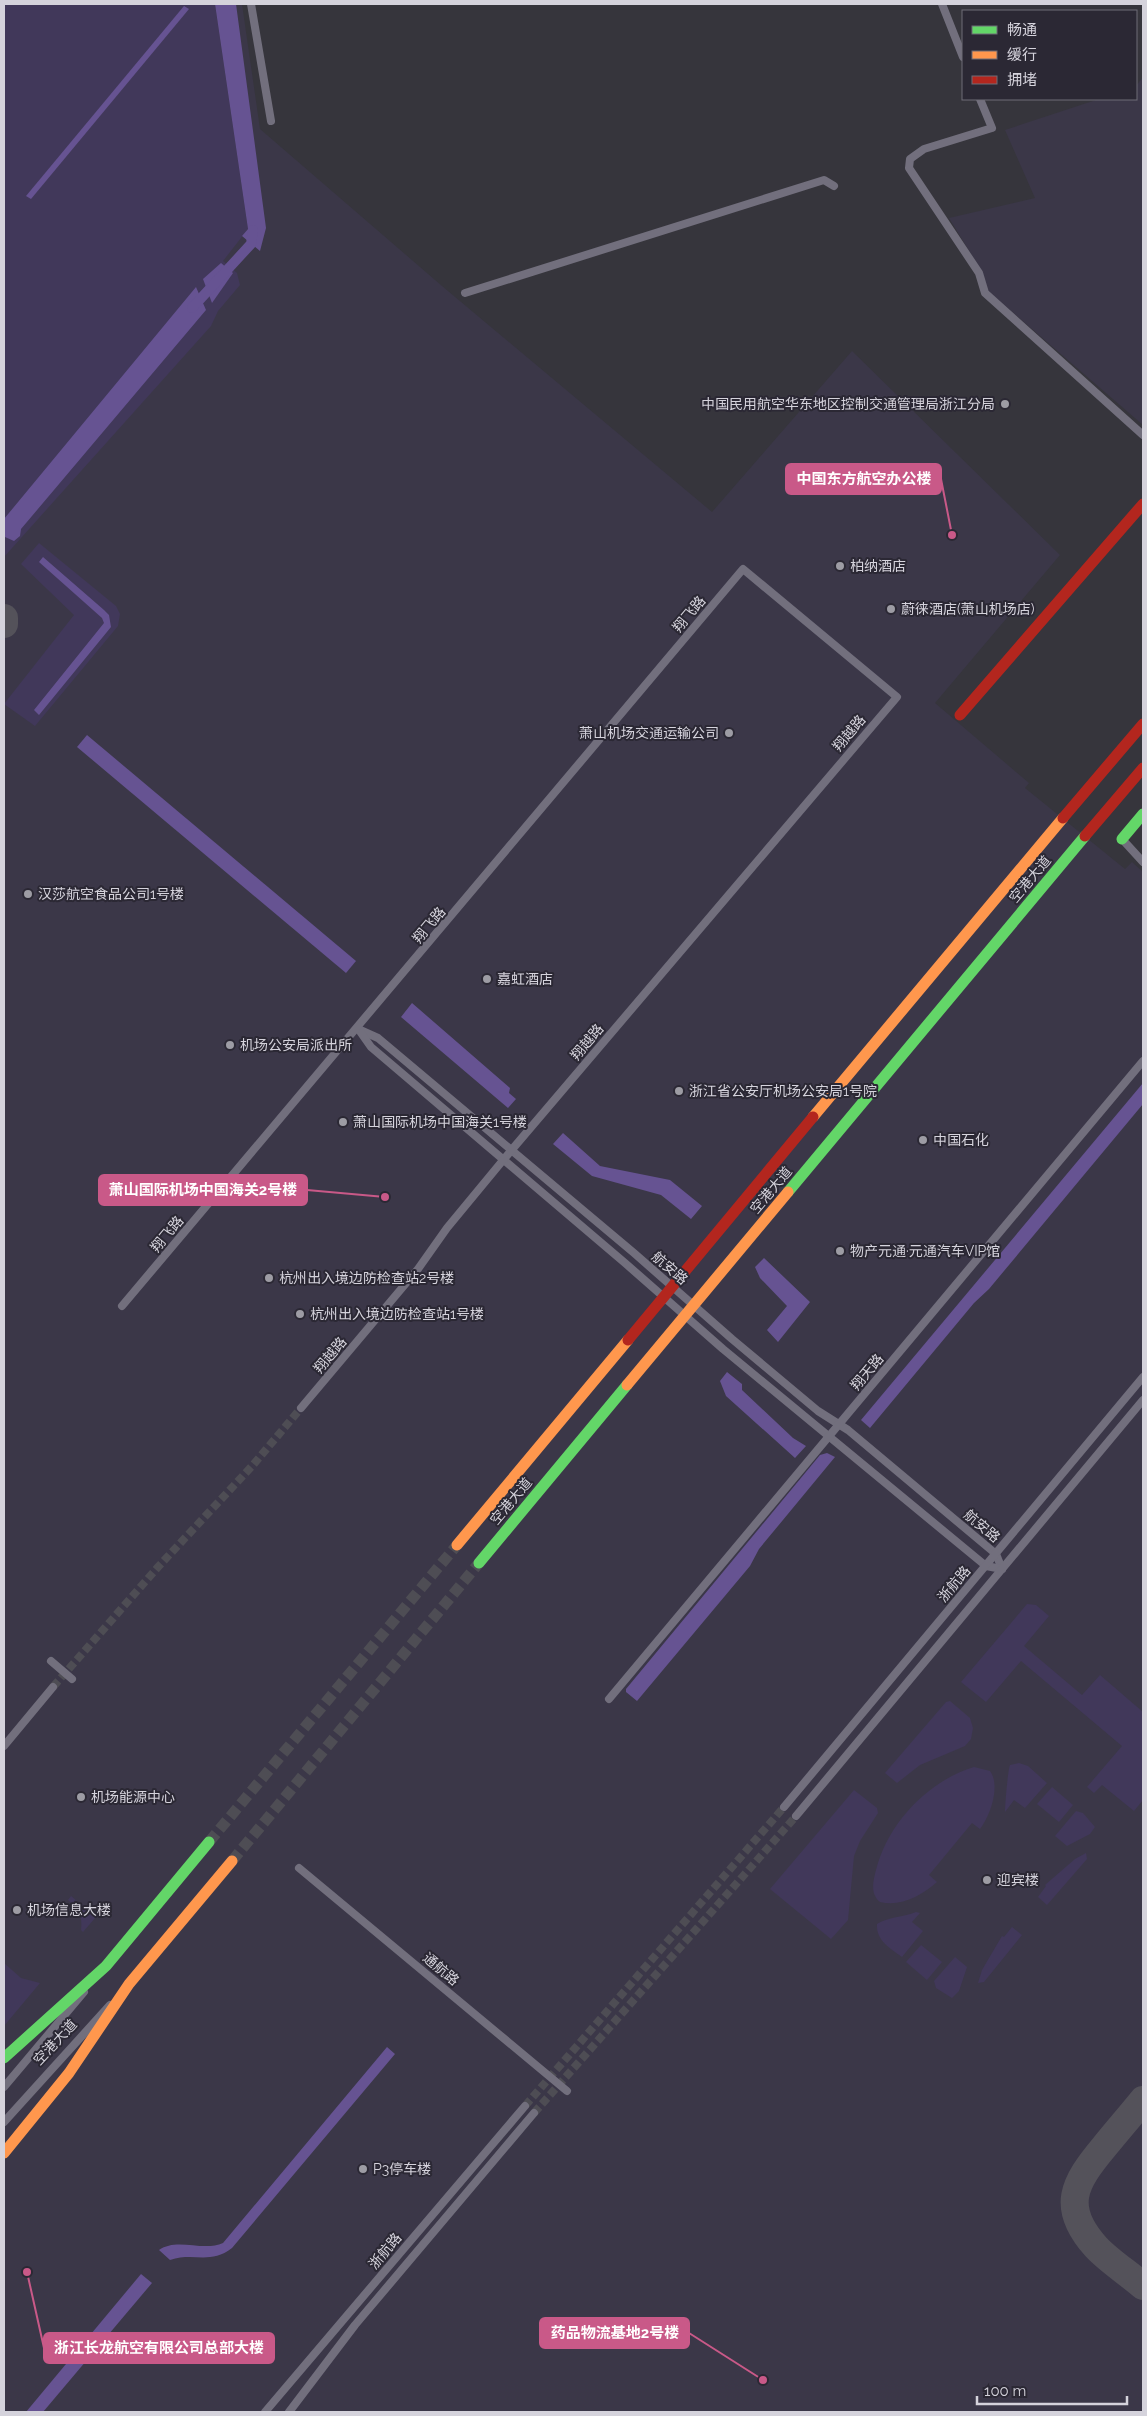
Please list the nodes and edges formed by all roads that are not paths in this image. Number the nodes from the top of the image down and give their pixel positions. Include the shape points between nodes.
1 (251, 4) edge
2 (942, 4) edge
3 (962, 54) edge
4 (980, 100) edge
5 (271, 120) dead end
6 (834, 186) dead end
7 (465, 293) dead end
8 (1143, 435) edge
9 (1143, 504) edge
10 (897, 696) joint
11 (960, 715) dead end
12 (1143, 724) edge
13 (1143, 768) edge
14 (1143, 814) edge
15 (1122, 839) joint
16 (1143, 862) edge
17 (358, 1029) junction
18 (1143, 1061) edge
19 (511, 1150) junction
20 (504, 1159) junction
21 (672, 1286) junction
22 (663, 1297) junction
23 (122, 1306) dead end
24 (694, 1306) junction
25 (685, 1316) junction
26 (1143, 1377) edge
27 (1143, 1400) edge
28 (302, 1408) tunnel mouth
29 (839, 1424) junction
30 (829, 1437) junction
31 (457, 1545) tunnel mouth
32 (996, 1554) junction
33 (479, 1563) tunnel mouth
34 (986, 1566) junction
35 (1002, 1569) junction
36 (51, 1661) dead end
37 (72, 1679) dead end
38 (53, 1687) tunnel mouth
39 (609, 1699) dead end
40 (4, 1746) edge
41 (784, 1807) tunnel mouth
42 (796, 1816) tunnel mouth
43 (209, 1842) tunnel mouth
44 (232, 1861) tunnel mouth
45 (298, 1868) dead end
46 (106, 1966) junction
47 (129, 1984) junction
48 (4, 2058) edge
49 (4, 2087) edge
50 (567, 2091) dead end
51 (525, 2106) tunnel mouth
52 (534, 2113) tunnel mouth
53 (4, 2122) edge
54 (4, 2153) edge
55 (265, 2412) edge
56 (289, 2412) edge

1 - 5 street
2 - 3 street
4 - 8 street via 992,128 924,149 910,158 909,168 978,273 985,293
6 - 7 street via 824,180
9 - 11 main road
10 - 17 street, 翔飞路 via 744,569
10 - 19 street, 翔越路
12 - 21 main road, 空港大道
13 - 24 main road, 空港大道
14 - 15 main road
15 - 16 street
17 - 19 street, 航安路 via 378,1038
17 - 20 street, 航安路 via 371,1047
17 - 23 street, 翔飞路
18 - 29 street, 翔天路
19 - 20 street, 翔越路
19 - 21 street, 航安路
20 - 22 street, 航安路
20 - 28 street, 翔越路 via 418,1269
21 - 22 main road, 空港大道
21 - 24 street, 航安路
22 - 25 street, 航安路
22 - 31 main road, 空港大道
24 - 25 main road, 空港大道
24 - 29 street, 航安路 via 818,1411
25 - 30 street, 航安路
25 - 33 main road, 空港大道
26 - 32 street, 浙航路
27 - 35 street, 浙航路
29 - 30 street, 翔天路
29 - 32 street, 航安路
30 - 34 street, 航安路
30 - 39 street, 翔天路
32 - 34 street, 浙航路
32 - 35 street, 航安路
34 - 35 street, 航安路
34 - 41 street, 浙航路
35 - 42 street, 浙航路
36 - 37 street
38 - 40 street
43 - 46 main road, 空港大道
44 - 47 main road, 空港大道
45 - 50 street, 通航路
46 - 48 main road, 空港大道
46 - 49 street, 空港大道
47 - 53 street, 空港大道
47 - 54 main road, 空港大道 via 47,2102
51 - 55 street, 浙航路
52 - 56 street, 浙航路 via 355,2325

